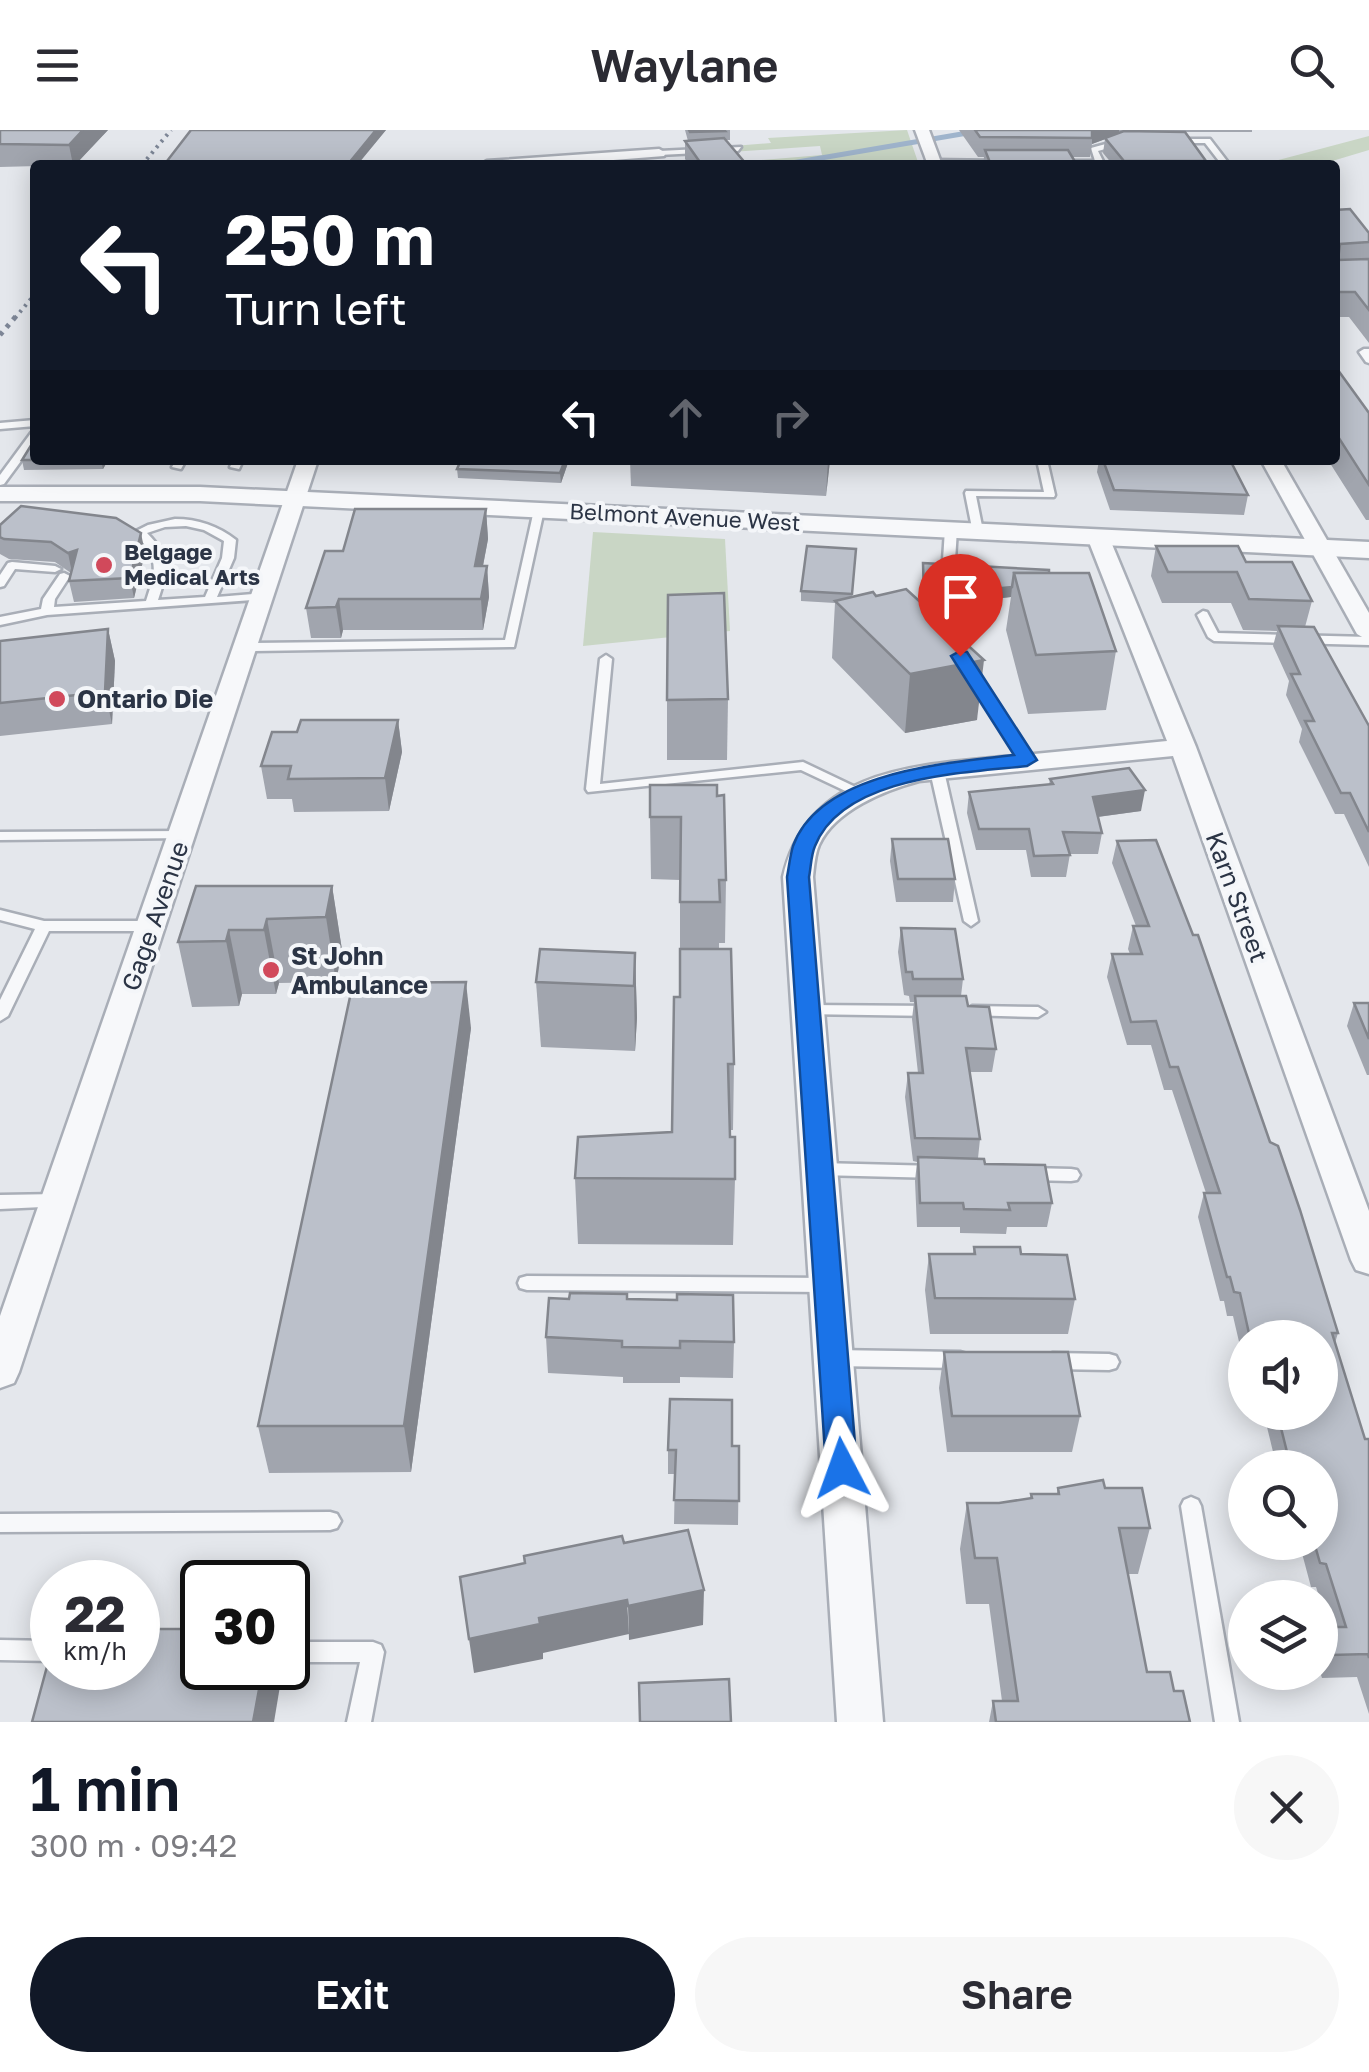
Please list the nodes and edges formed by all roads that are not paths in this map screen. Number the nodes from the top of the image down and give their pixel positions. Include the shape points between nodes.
1 (1138, 140) edge
2 (1155, 141) edge
3 (738, 149) edge
4 (659, 153) edge
5 (558, 160) edge
6 (1099, 160) edge
7 (1222, 160) edge
8 (1369, 352) edge
9 (1369, 360) edge
10 (30, 423) edge
11 (0, 426) edge
12 (30, 441) edge
13 (0, 464) edge
14 (14, 464) junction
15 (306, 465) edge
16 (1043, 465) edge
17 (1274, 465) edge
18 (0, 482) edge
19 (0, 494) edge
20 (296, 499) junction
21 (539, 510) junction
22 (964, 530) junction
23 (1098, 537) junction
24 (1319, 548) junction
25 (1369, 550) edge
26 (949, 560) edge
27 (0, 584) edge
28 (264, 597) junction
29 (209, 601) junction
30 (152, 605) junction
31 (47, 611) junction
32 (1203, 615) dead end
33 (0, 621) edge
34 (1369, 638) edge
35 (247, 647) junction
36 (606, 659) dead end
37 (963, 660) edge
38 (1183, 747) junction
39 (1027, 760) junction
40 (936, 770) junction
41 (859, 792) junction
42 (183, 835) junction
43 (0, 836) edge
44 (0, 915) edge
45 (971, 921) dead end
46 (44, 926) junction
47 (152, 926) junction
48 (808, 1010) junction
49 (1038, 1012) dead end
50 (0, 1016) edge
51 (820, 1169) junction
52 (956, 1172) edge
53 (1014, 1174) edge
54 (1071, 1175) dead end
55 (0, 1202) edge
56 (58, 1202) junction
57 (1369, 1260) edge
58 (526, 1283) dead end
59 (828, 1285) junction
60 (834, 1358) junction
61 (974, 1360) edge
62 (1032, 1361) edge
63 (1109, 1362) dead end
64 (0, 1372) edge
65 (1191, 1506) dead end
66 (330, 1521) dead end
67 (0, 1523) edge
68 (0, 1650) edge
69 (30, 1650) edge
70 (310, 1652) edge
71 (360, 1722) edge
72 (860, 1722) edge
73 (1227, 1722) edge

1 - 6 lane via 1098,146
2 - 7 lane via 1208,141
3 - 4 lane
4 - 5 street
8 - 9 lane
10 - 11 lane
12 - 14 lane
13 - 14 lane
14 - 18 lane
15 - 20 street, Gage Avenue
16 - 22 lane via 1050,496 970,493
17 - 24 street
19 - 20 street, Belmont Avenue West
20 - 21 street, Belmont Avenue West
20 - 28 street, Gage Avenue
21 - 22 street, Belmont Avenue West
21 - 35 lane via 510,644
22 - 23 street, Belmont Avenue West
22 - 26 lane
23 - 24 street, Belmont Avenue West
23 - 38 street, Karn Street
24 - 25 street, Belmont Avenue West
24 - 34 street
27 - 31 lane via 12,565 60,572
28 - 29 lane
28 - 35 street, Gage Avenue
29 - 30 lane
29 - 30 lane via 230,540 214,528 167,521 140,532 158,548 163,566
30 - 31 lane
31 - 33 lane
32 - 34 lane via 1214,637
35 - 42 street, Gage Avenue
36 - 41 lane via 593,789 803,766
37 - 39 lane
38 - 39 street
38 - 57 street, Karn Street
39 - 40 street
40 - 41 street
40 - 45 lane
41 - 48 street via 805,844 798,877
42 - 43 lane
42 - 47 street, Gage Avenue
44 - 46 lane
46 - 47 lane
46 - 50 lane
47 - 56 street, Gage Avenue
48 - 49 lane
48 - 51 street
51 - 52 lane
51 - 59 street
53 - 54 lane
55 - 56 lane
56 - 64 street, Gage Avenue
58 - 59 lane
59 - 60 street
60 - 61 lane
60 - 72 street
62 - 63 lane
65 - 73 lane
66 - 67 lane
68 - 69 lane
70 - 71 lane via 373,1652

